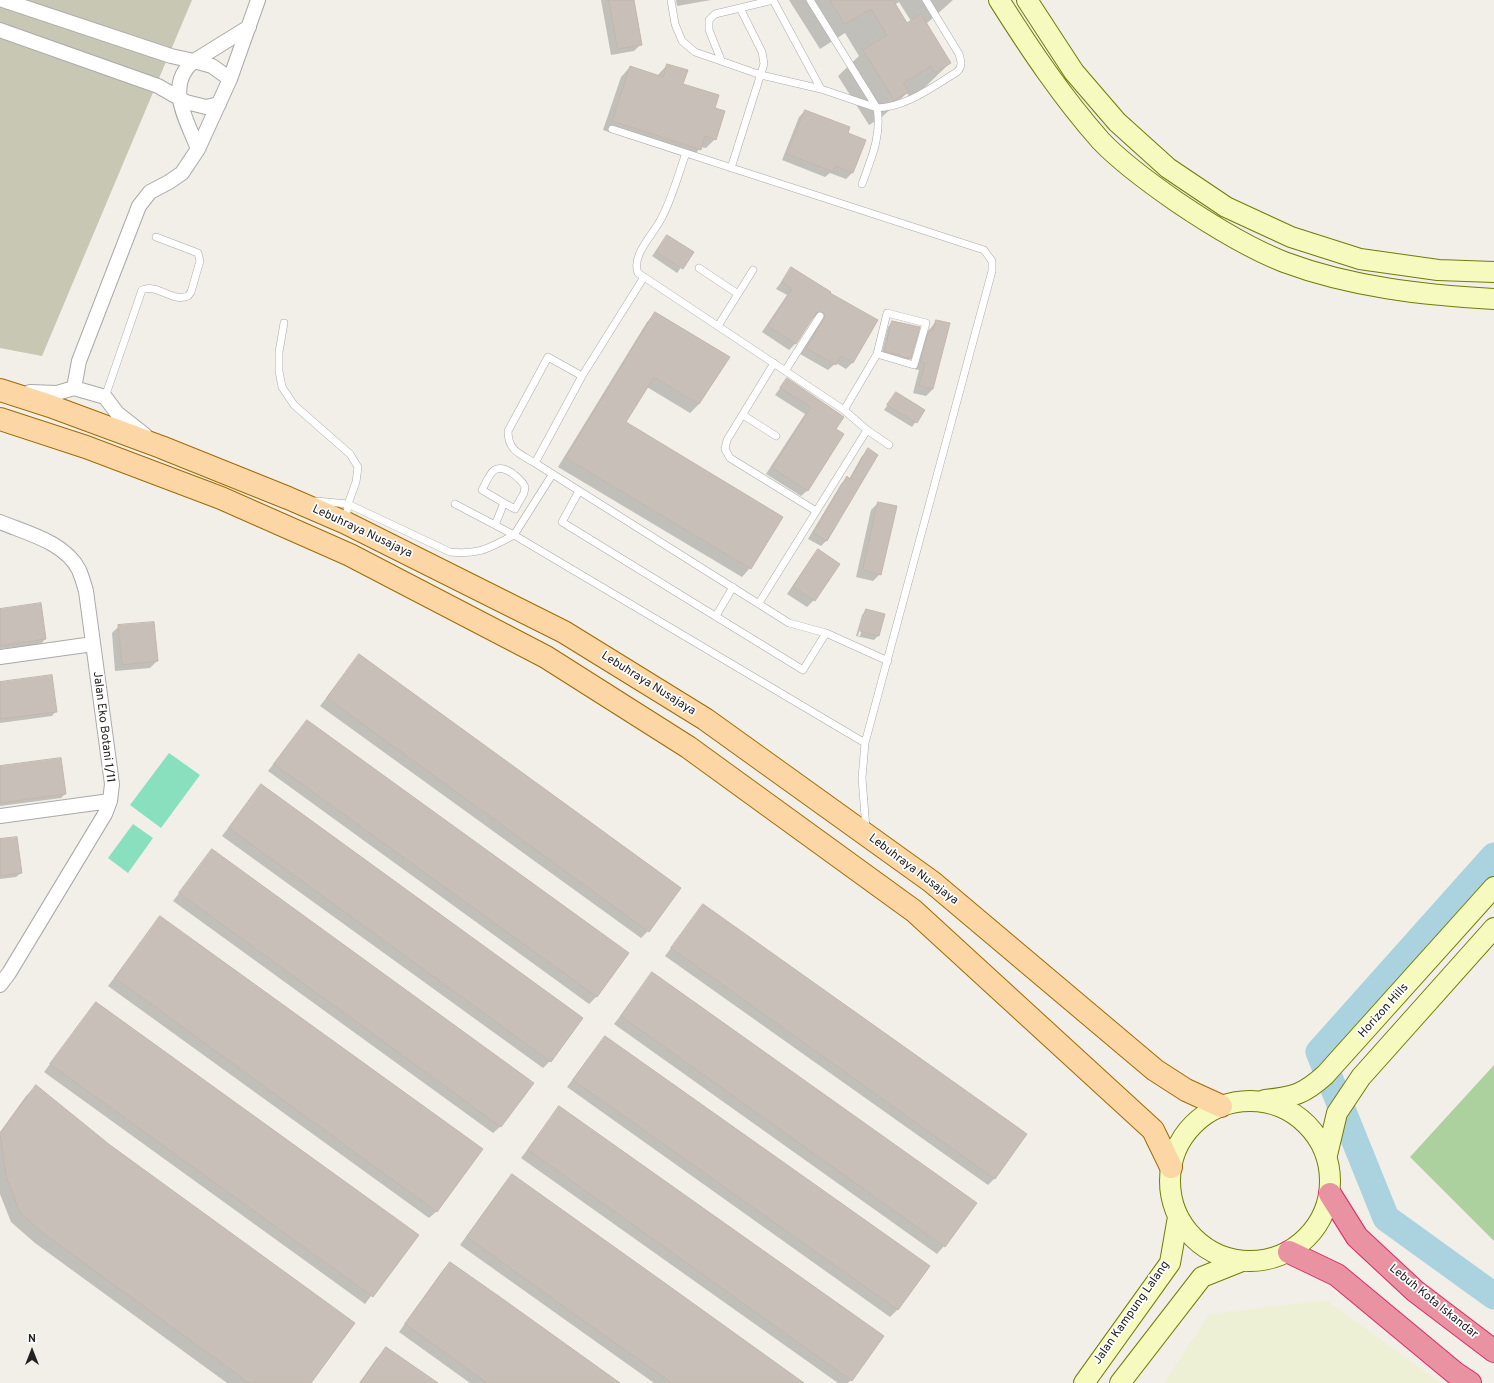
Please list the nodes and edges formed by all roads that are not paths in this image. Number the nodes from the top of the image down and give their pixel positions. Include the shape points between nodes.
1 (3, 0) edge
2 (258, 0) edge
3 (671, 0) edge
4 (773, 0) edge
5 (810, 0) edge
6 (926, 0) edge
7 (999, 0) edge
8 (1027, 0) edge
9 (740, 8) junction
10 (249, 27) junction
11 (0, 30) edge
12 (721, 60) junction
13 (194, 61) junction
14 (761, 75) junction
15 (230, 79) junction
16 (821, 89) junction
17 (179, 99) junction
18 (219, 104) junction
19 (877, 108) junction
20 (612, 129) dead end
21 (198, 149) junction
22 (686, 153) junction
23 (731, 168) junction
24 (862, 184) dead end
25 (156, 236) dead end
26 (699, 268) dead end
27 (753, 270) dead end
28 (1494, 272) edge
29 (644, 277) junction
30 (738, 294) junction
31 (1494, 299) edge
32 (820, 316) dead end
33 (284, 323) dead end
34 (718, 326) junction
35 (877, 354) junction
36 (774, 364) junction
37 (785, 371) junction
38 (582, 376) junction
39 (74, 388) junction
40 (0, 389) edge
41 (105, 397) junction
42 (844, 410) junction
43 (743, 414) junction
44 (0, 418) edge
45 (867, 430) junction
46 (776, 436) dead end
47 (889, 445) dead end
48 (161, 447) junction
49 (535, 463) junction
50 (552, 475) junction
51 (578, 491) junction
52 (504, 503) junction
53 (455, 504) dead end
54 (816, 511) junction
55 (347, 514) junction
56 (0, 522) edge
57 (495, 525) junction
58 (514, 535) junction
59 (733, 587) junction
60 (759, 603) junction
61 (716, 616) junction
62 (826, 633) junction
63 (93, 644) junction
64 (0, 657) edge
65 (888, 661) junction
66 (865, 743) junction
67 (110, 801) junction
68 (0, 816) edge
69 (866, 834) junction
70 (1494, 887) edge
71 (1494, 928) edge
72 (5, 974) edge
73 (0, 985) edge
74 (1254, 1101) junction
75 (1221, 1106) junction
76 (1327, 1155) junction
77 (1171, 1167) junction
78 (1330, 1194) junction
79 (1178, 1217) junction
80 (1289, 1252) junction
81 (1242, 1261) junction
82 (1494, 1351) edge
83 (1084, 1383) edge
84 (1120, 1383) edge
85 (1470, 1383) edge

1 - 13 street via 171,56
2 - 10 street
3 - 12 lane via 675,24 682,41 695,52
4 - 9 lane
4 - 16 lane
5 - 19 lane
6 - 19 lane via 959,54 961,68 906,103 890,108
7 - 31 main road via 1057,88 1102,142 1151,184 1217,229 1284,262 1354,283 1442,296
8 - 28 main road via 1074,72 1116,122 1168,168 1226,207 1290,236 1360,259 1438,270
9 - 12 lane via 715,14 708,20 708,30
9 - 14 lane via 762,52 764,64
10 - 13 street
10 - 15 street
11 - 17 street via 158,86
12 - 14 lane
13 - 15 street via 212,66
13 - 17 street via 183,72
14 - 16 lane
14 - 23 lane
15 - 18 street
16 - 19 lane
17 - 18 street via 206,107
17 - 21 street
18 - 21 street
19 - 24 lane via 878,135
20 - 22 lane
21 - 39 street via 182,173 150,192 139,206 79,362
22 - 23 lane
22 - 29 lane via 662,219 637,259 635,267
23 - 65 lane via 984,250 992,261 992,271
25 - 41 lane via 198,253 200,261 191,292 188,296 180,298 151,288 142,290
26 - 30 lane
27 - 30 lane
29 - 34 lane
29 - 38 lane
30 - 34 lane
32 - 37 lane
33 - 55 lane via 279,359 282,387 294,405 350,454 358,467
34 - 36 lane
35 - 35 lane via 914,365 926,323 887,313
35 - 42 lane
36 - 37 lane
36 - 43 lane
37 - 42 lane
38 - 49 lane
38 - 49 lane via 548,357 526,397 508,431 508,441 514,450
39 - 40 street via 48,394
39 - 41 street
40 - 48 main road, Lebuhraya Nusajaya
41 - 48 street via 121,417
42 - 45 lane
43 - 46 lane
43 - 54 lane via 726,440 725,449 730,458
44 - 77 main road via 86,447 221,498 350,555 546,657 688,747 914,911 1153,1130
45 - 47 lane
45 - 54 lane
48 - 55 main road, Lebuhraya Nusajaya via 288,498
49 - 50 lane
50 - 51 lane
50 - 58 lane
51 - 59 lane
51 - 61 lane via 562,522
52 - 52 lane via 516,509 525,487 520,479 500,468 490,474 482,490
52 - 57 lane
53 - 57 lane
54 - 60 lane
55 - 58 lane via 450,552 467,554 482,551
55 - 69 main road, Lebuhraya Nusajaya via 564,632 705,719
56 - 63 street, Jalan Eko Botani 1/11 via 55,546 66,554 78,569 86,591
57 - 58 lane
58 - 66 lane
59 - 60 lane
59 - 61 lane
60 - 62 lane via 789,623
61 - 62 lane via 803,670
62 - 65 lane
63 - 64 street
63 - 67 street, Jalan Eko Botani 1/11 via 112,784
65 - 66 lane
66 - 69 lane via 862,778
67 - 68 street
67 - 72 street, Jalan Eko Botani 1/11 via 105,814
69 - 75 main road, Lebuhraya Nusajaya via 932,882 1155,1070 1186,1090
70 - 74 main road, Horizon Hills via 1325,1075 1309,1089 1287,1098
71 - 76 main road via 1361,1077 1337,1113
72 - 73 street, Jalan Eko Botani 1/11
74 - 75 main road, Horizon Hills
74 - 76 main road via 1285,1108 1311,1127
75 - 77 main road via 1193,1125 1180,1141
76 - 78 main road via 1331,1174
77 - 79 main road via 1170,1192
78 - 80 main road via 1323,1217 1308,1237
78 - 82 highway, Lebuh Kota Iskandar via 1357,1237 1415,1291
79 - 81 main road via 1194,1238 1216,1254
79 - 83 main road, Jalan Kampung Lalang via 1170,1263
80 - 81 main road via 1266,1260
80 - 85 highway via 1337,1275
81 - 84 main road via 1202,1277

